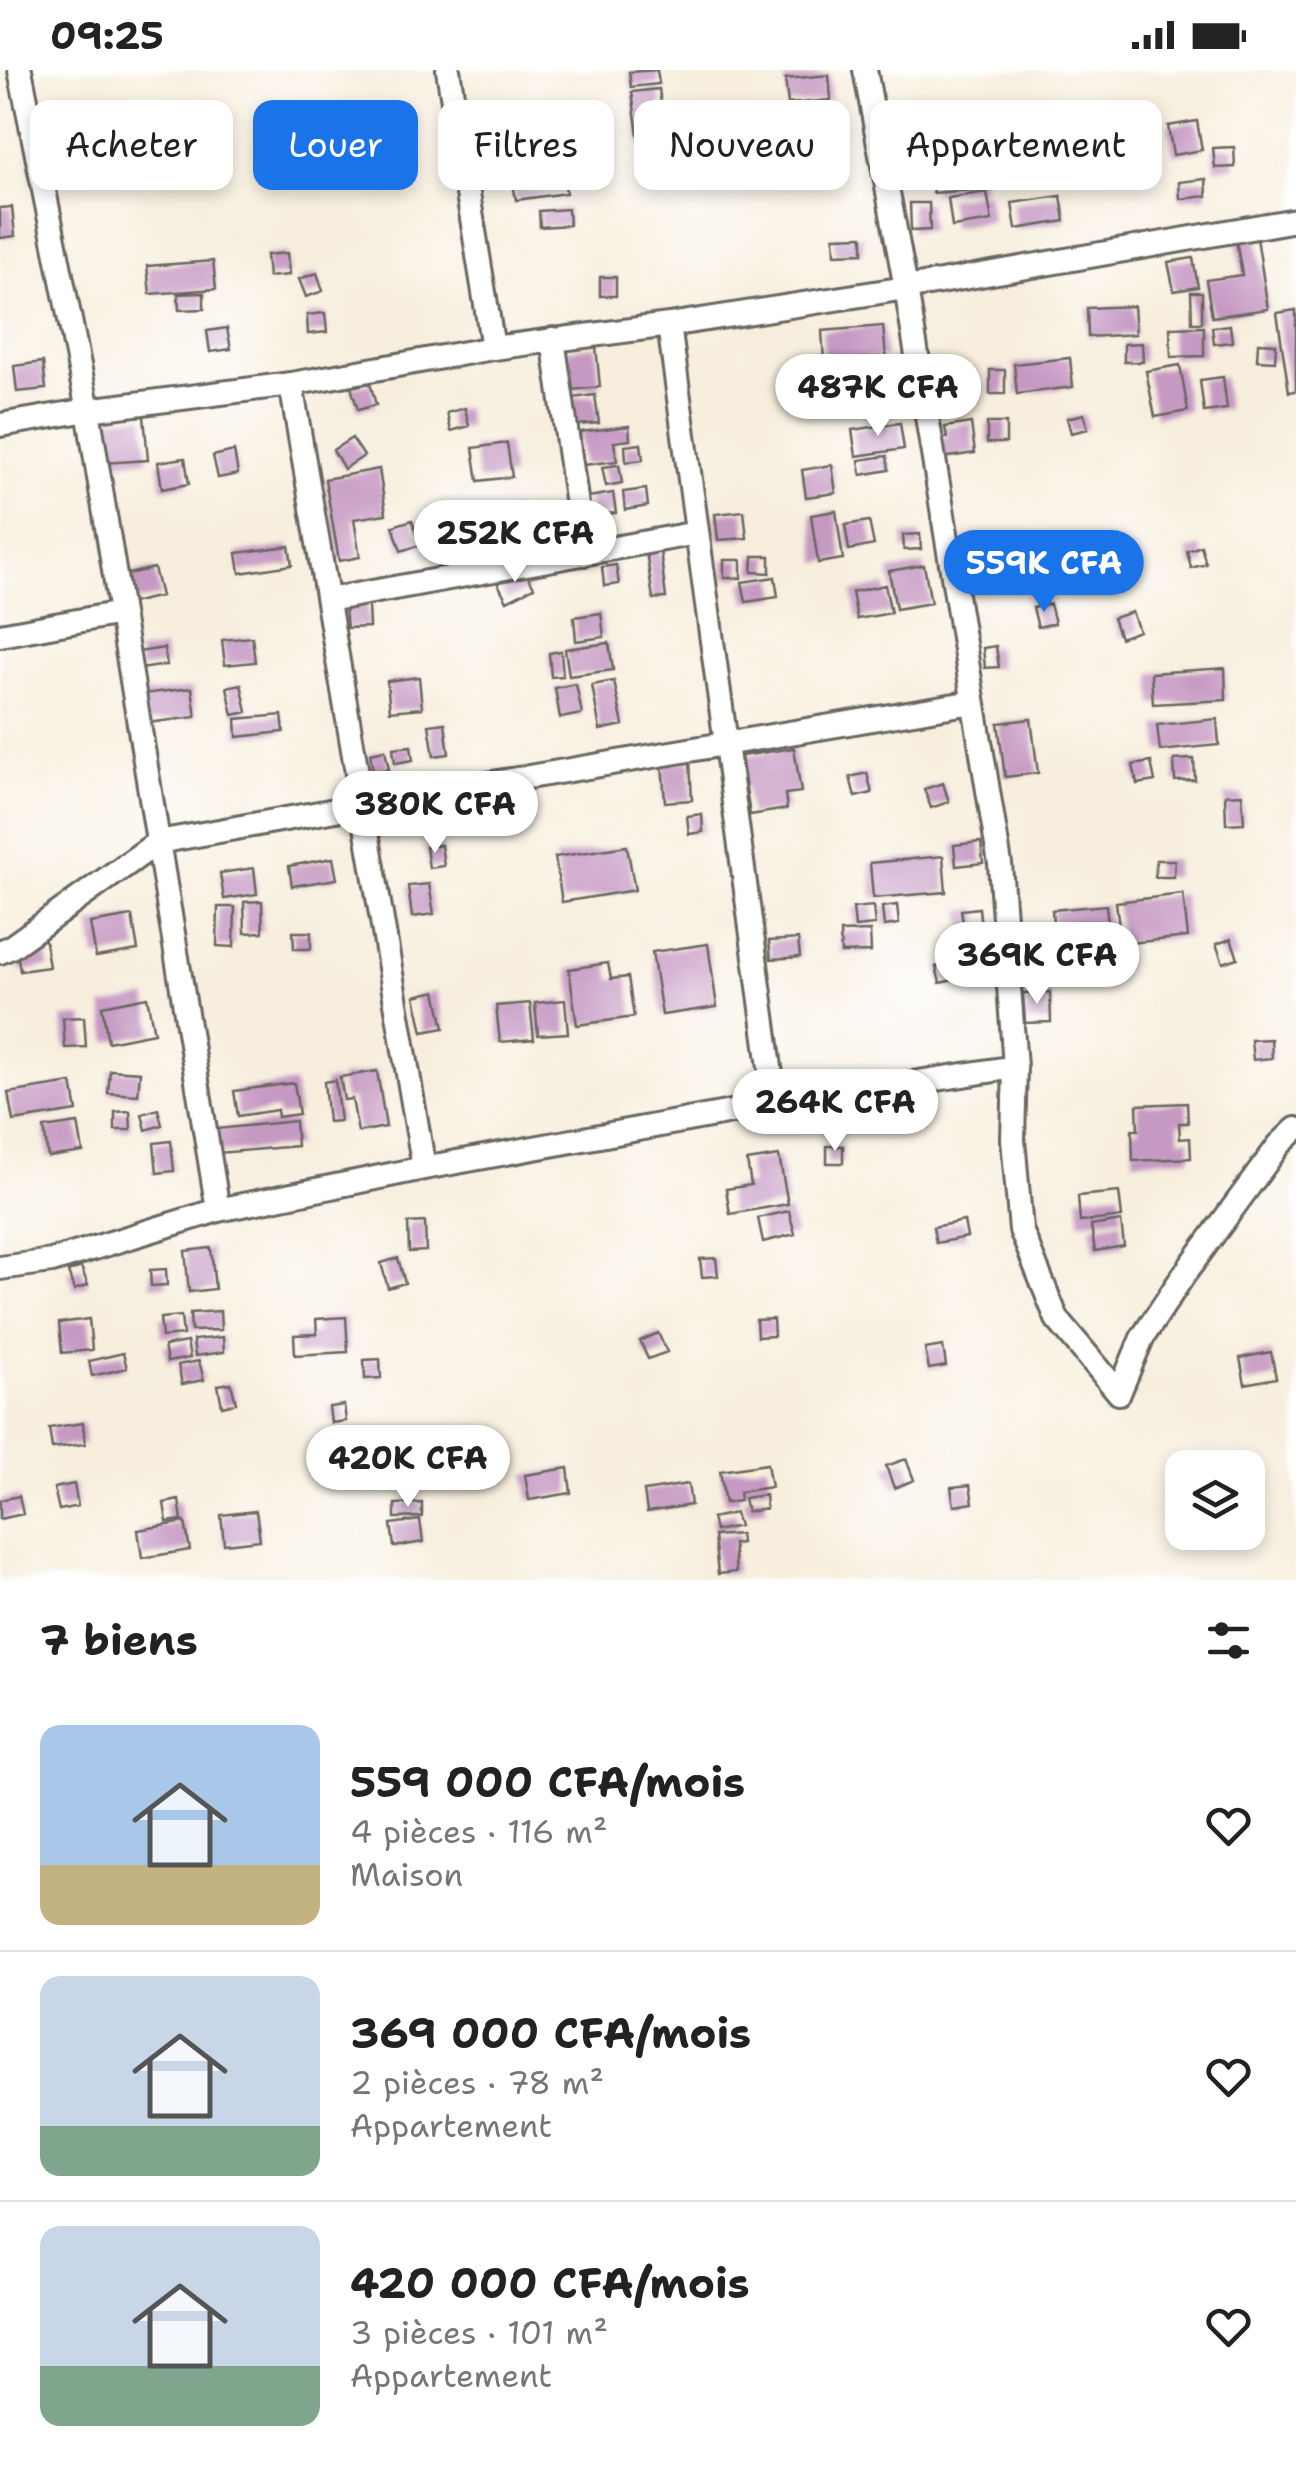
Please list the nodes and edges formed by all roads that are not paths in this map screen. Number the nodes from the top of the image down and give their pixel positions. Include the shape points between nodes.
1 (20, 70) edge
2 (448, 70) edge
3 (865, 70) edge
4 (1296, 220) edge
5 (906, 288) junction
6 (669, 325) junction
7 (553, 339) junction
8 (493, 348) junction
9 (291, 384) junction
10 (88, 410) junction
11 (0, 424) edge
12 (697, 533) junction
13 (584, 554) junction
14 (328, 600) junction
15 (121, 613) junction
16 (0, 635) edge
17 (973, 702) junction
18 (726, 745) junction
19 (363, 805) junction
20 (158, 842) junction
21 (0, 952) edge
22 (1015, 1067) junction
23 (775, 1104) junction
24 (1296, 1129) edge
25 (424, 1168) junction
26 (218, 1210) junction
27 (0, 1268) edge

1 - 10 street
2 - 8 street
3 - 5 street
4 - 5 street
5 - 6 street
5 - 17 street
6 - 7 street
6 - 12 street
7 - 8 street
7 - 13 street
8 - 9 street
9 - 10 street
9 - 14 street
10 - 11 street
10 - 15 street
12 - 13 street
12 - 18 street
13 - 14 street
14 - 19 street
15 - 16 street
15 - 20 street
17 - 18 street
17 - 22 street via 1000,864
18 - 19 street
18 - 23 street
19 - 20 street
19 - 25 street
20 - 21 street
20 - 26 street
22 - 23 street
22 - 24 street via 1021,1230 1057,1319 1119,1393 1142,1338 1183,1276
23 - 25 street
25 - 26 street
26 - 27 street via 52,1261

